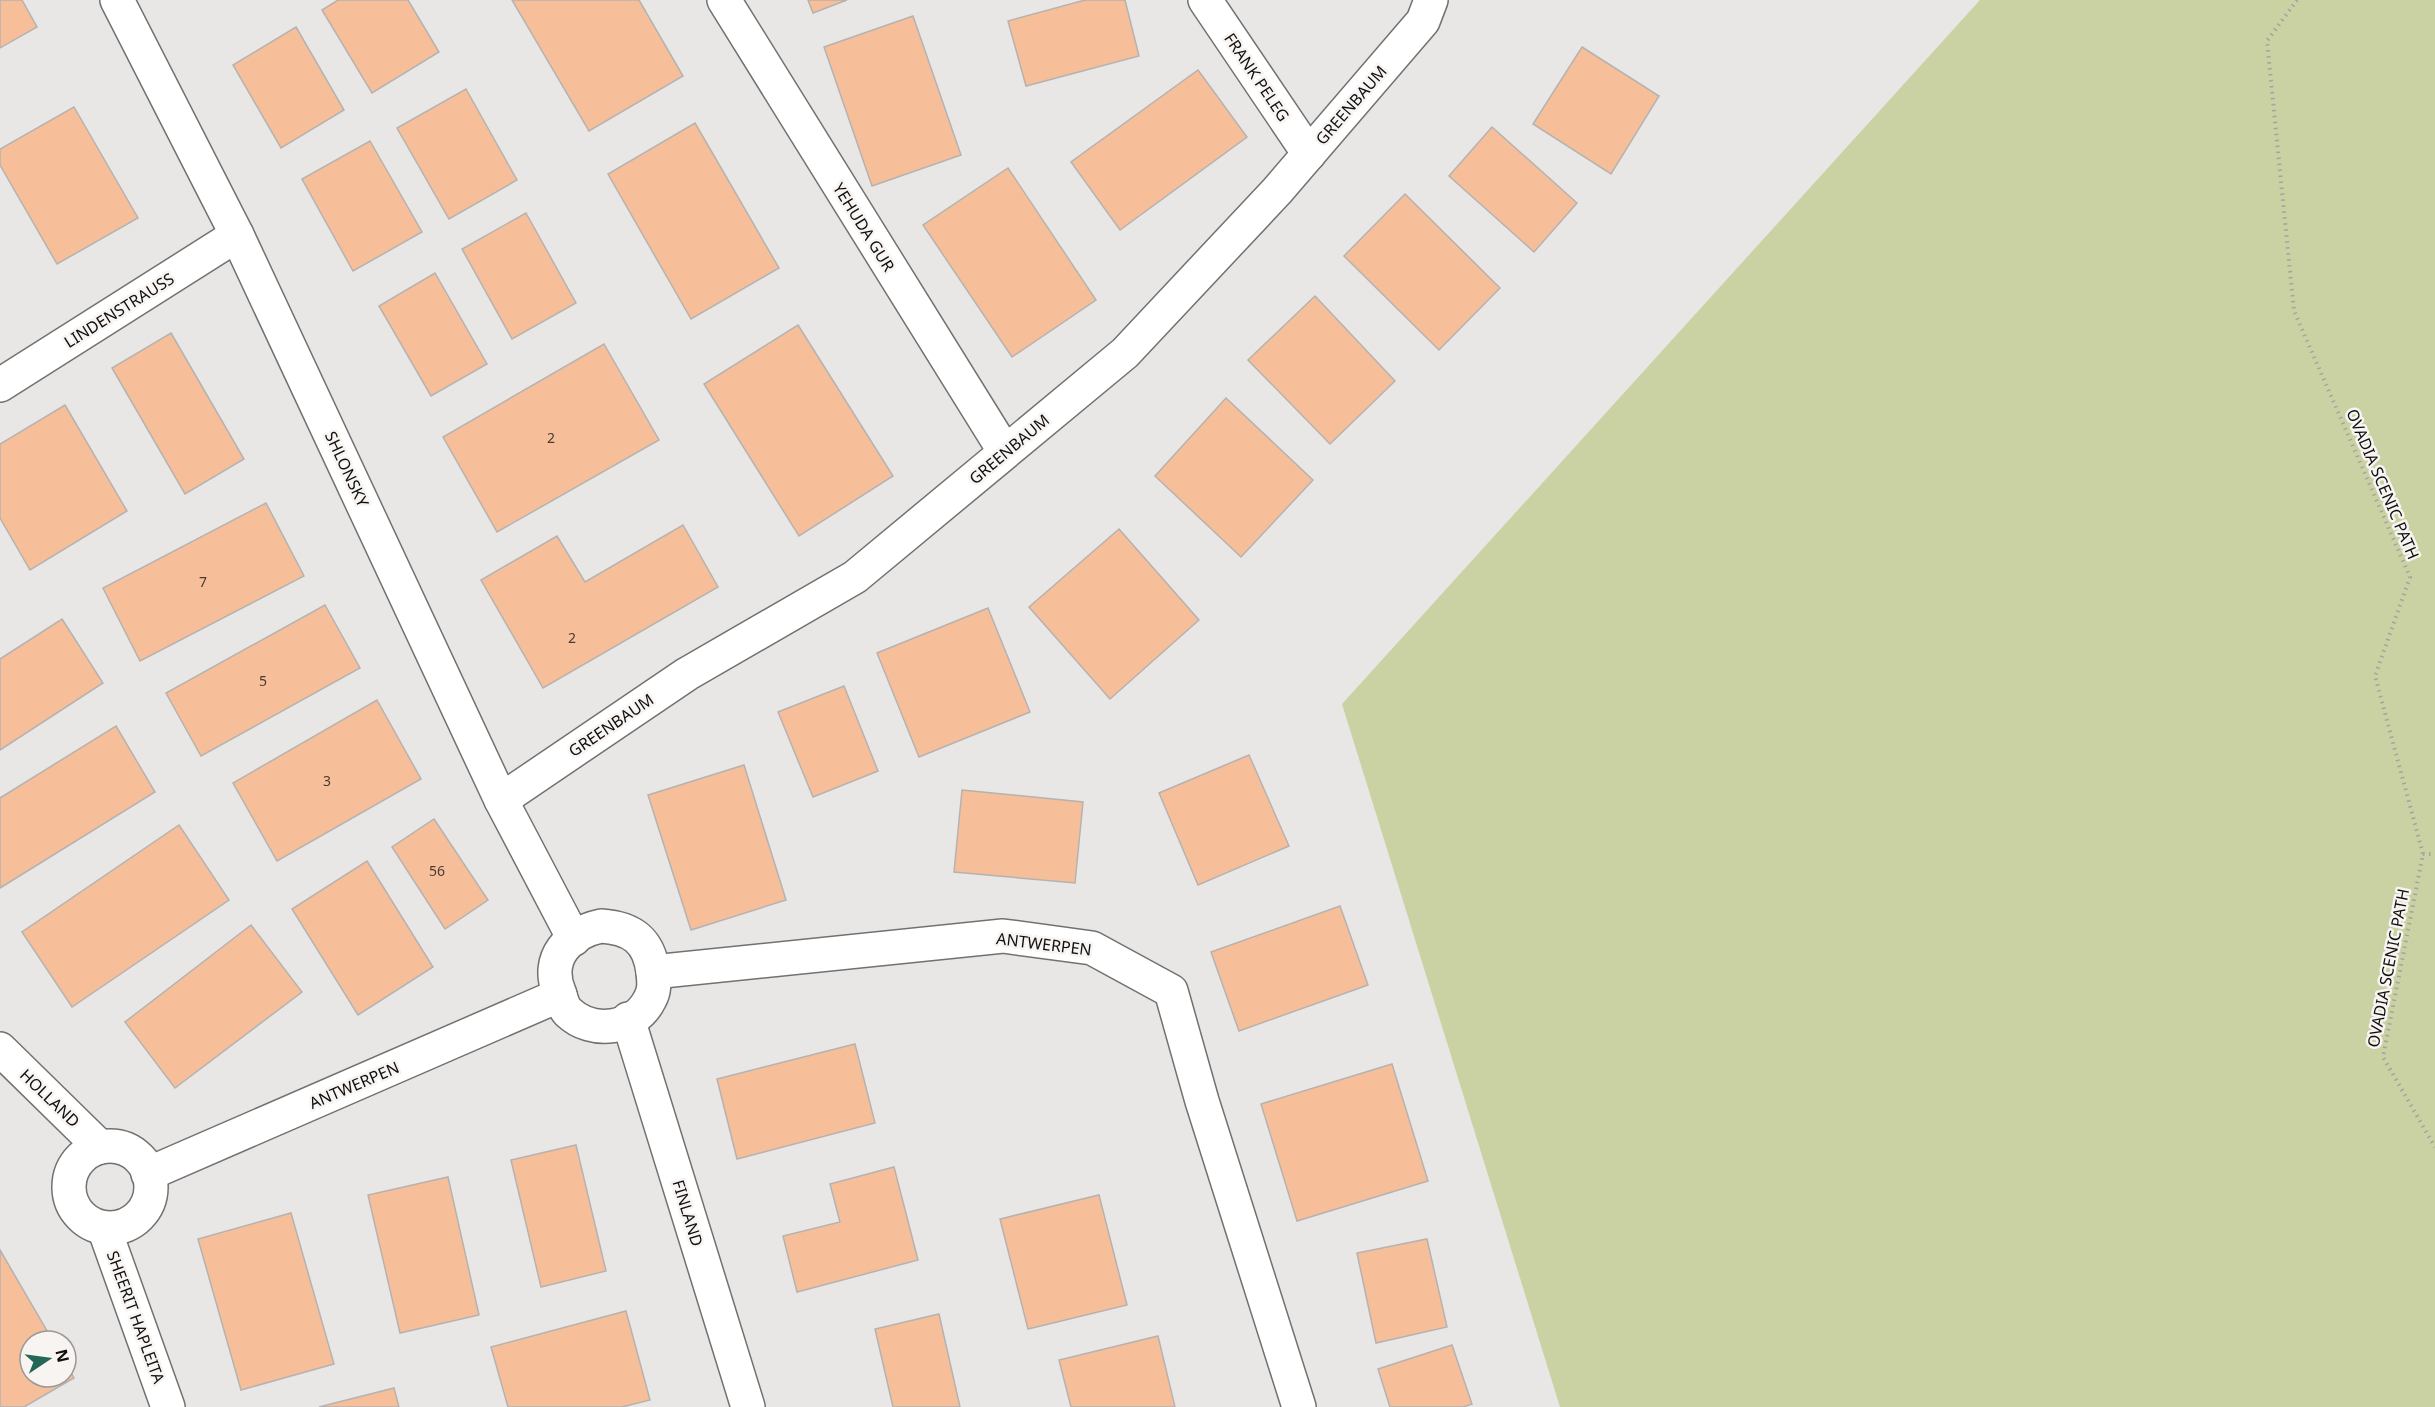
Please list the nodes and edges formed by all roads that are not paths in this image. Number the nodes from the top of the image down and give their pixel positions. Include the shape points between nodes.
1 (117, 0) edge
2 (724, 0) edge
3 (1204, 0) edge
4 (1431, 0) edge
5 (1309, 154) junction
6 (237, 235) junction
7 (0, 386) edge
8 (1005, 452) junction
9 (501, 800) junction
10 (574, 939) junction
11 (653, 972) junction
12 (560, 995) junction
13 (628, 1019) junction
14 (0, 1049) edge
15 (100, 1147) junction
16 (148, 1174) junction
17 (104, 1228) junction
18 (168, 1407) edge
19 (748, 1407) edge
20 (1299, 1407) edge

1 - 6 street, SHLONSKY
2 - 8 street, YEHUDA GUR
3 - 5 street, FRANK PELEG
4 - 5 street, GREENBAUM via 1423,21
5 - 8 street, GREENBAUM via 1125,353
6 - 7 street, LINDENSTRAUSS
6 - 9 street, SHLONSKY
8 - 9 street, GREENBAUM via 855,577 687,674
9 - 10 street, SHLONSKY
10 - 11 street via 586,929 601,926 631,933 651,956
10 - 12 street via 562,949 555,964 554,980
11 - 13 street via 655,986 650,1000 641,1012
11 - 20 street, ANTWERPEN via 1003,936 1092,948 1171,991
12 - 13 street via 566,1011 596,1027 614,1027
12 - 16 street, ANTWERPEN
13 - 19 street, FINLAND
14 - 15 street, HOLLAND
15 - 16 street via 124,1149 143,1163
15 - 17 street via 77,1162 69,1188 72,1203 80,1214
16 - 17 street via 149,1194 141,1213 124,1225
17 - 18 street, SHEERIT HAPLEITA

